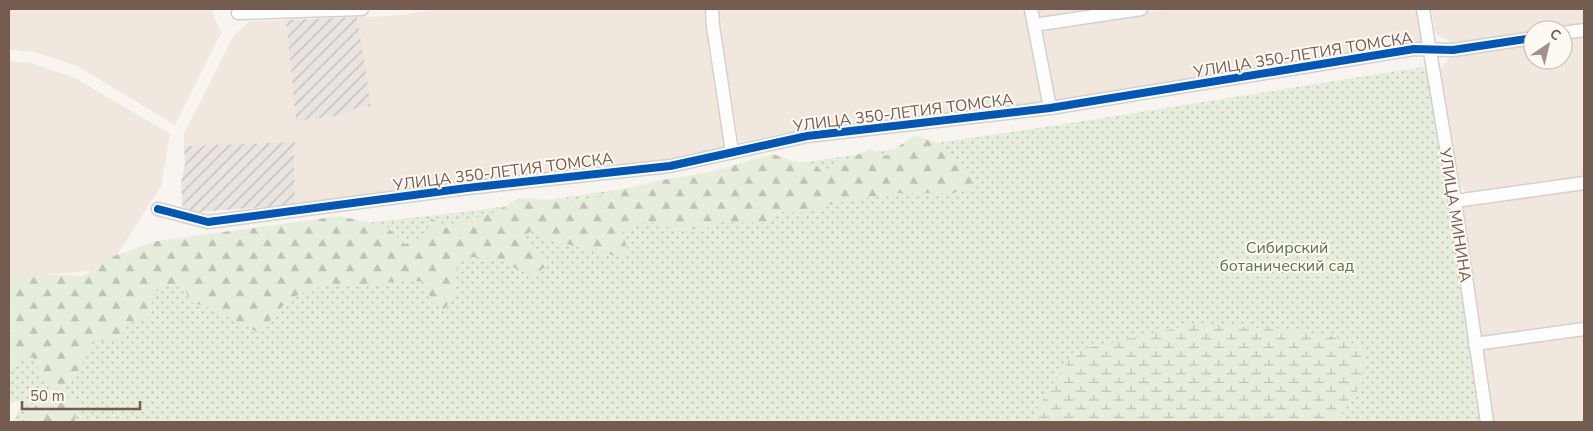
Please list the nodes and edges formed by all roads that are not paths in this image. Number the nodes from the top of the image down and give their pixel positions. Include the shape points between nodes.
1 (362, 9) edge
2 (712, 9) edge
3 (1031, 9) edge
4 (1141, 9) edge
5 (1424, 9) edge
6 (238, 13) dead end
7 (1034, 25) junction
8 (1523, 40) edge
9 (1430, 50) junction
10 (1050, 108) junction
11 (732, 152) junction
12 (1584, 183) edge
13 (1455, 202) junction
14 (158, 209) dead end
15 (1584, 328) edge
16 (1475, 344) junction
17 (1487, 422) edge

1 - 6 street
2 - 11 street
3 - 7 street
4 - 7 street
5 - 9 street, УЛИЦА МИНИНА
7 - 10 street
8 - 9 street, УЛИЦА 350-ЛЕТИЯ ТОМСКА via 1453,50
9 - 10 street, УЛИЦА 350-ЛЕТИЯ ТОМСКА via 1414,49
9 - 13 street, УЛИЦА МИНИНА
10 - 11 street, УЛИЦА 350-ЛЕТИЯ ТОМСКА via 806,136
11 - 14 street, УЛИЦА 350-ЛЕТИЯ ТОМСКА via 670,166 467,188 208,222
12 - 13 street
13 - 16 street, УЛИЦА МИНИНА
15 - 16 street
16 - 17 street, УЛИЦА МИНИНА

